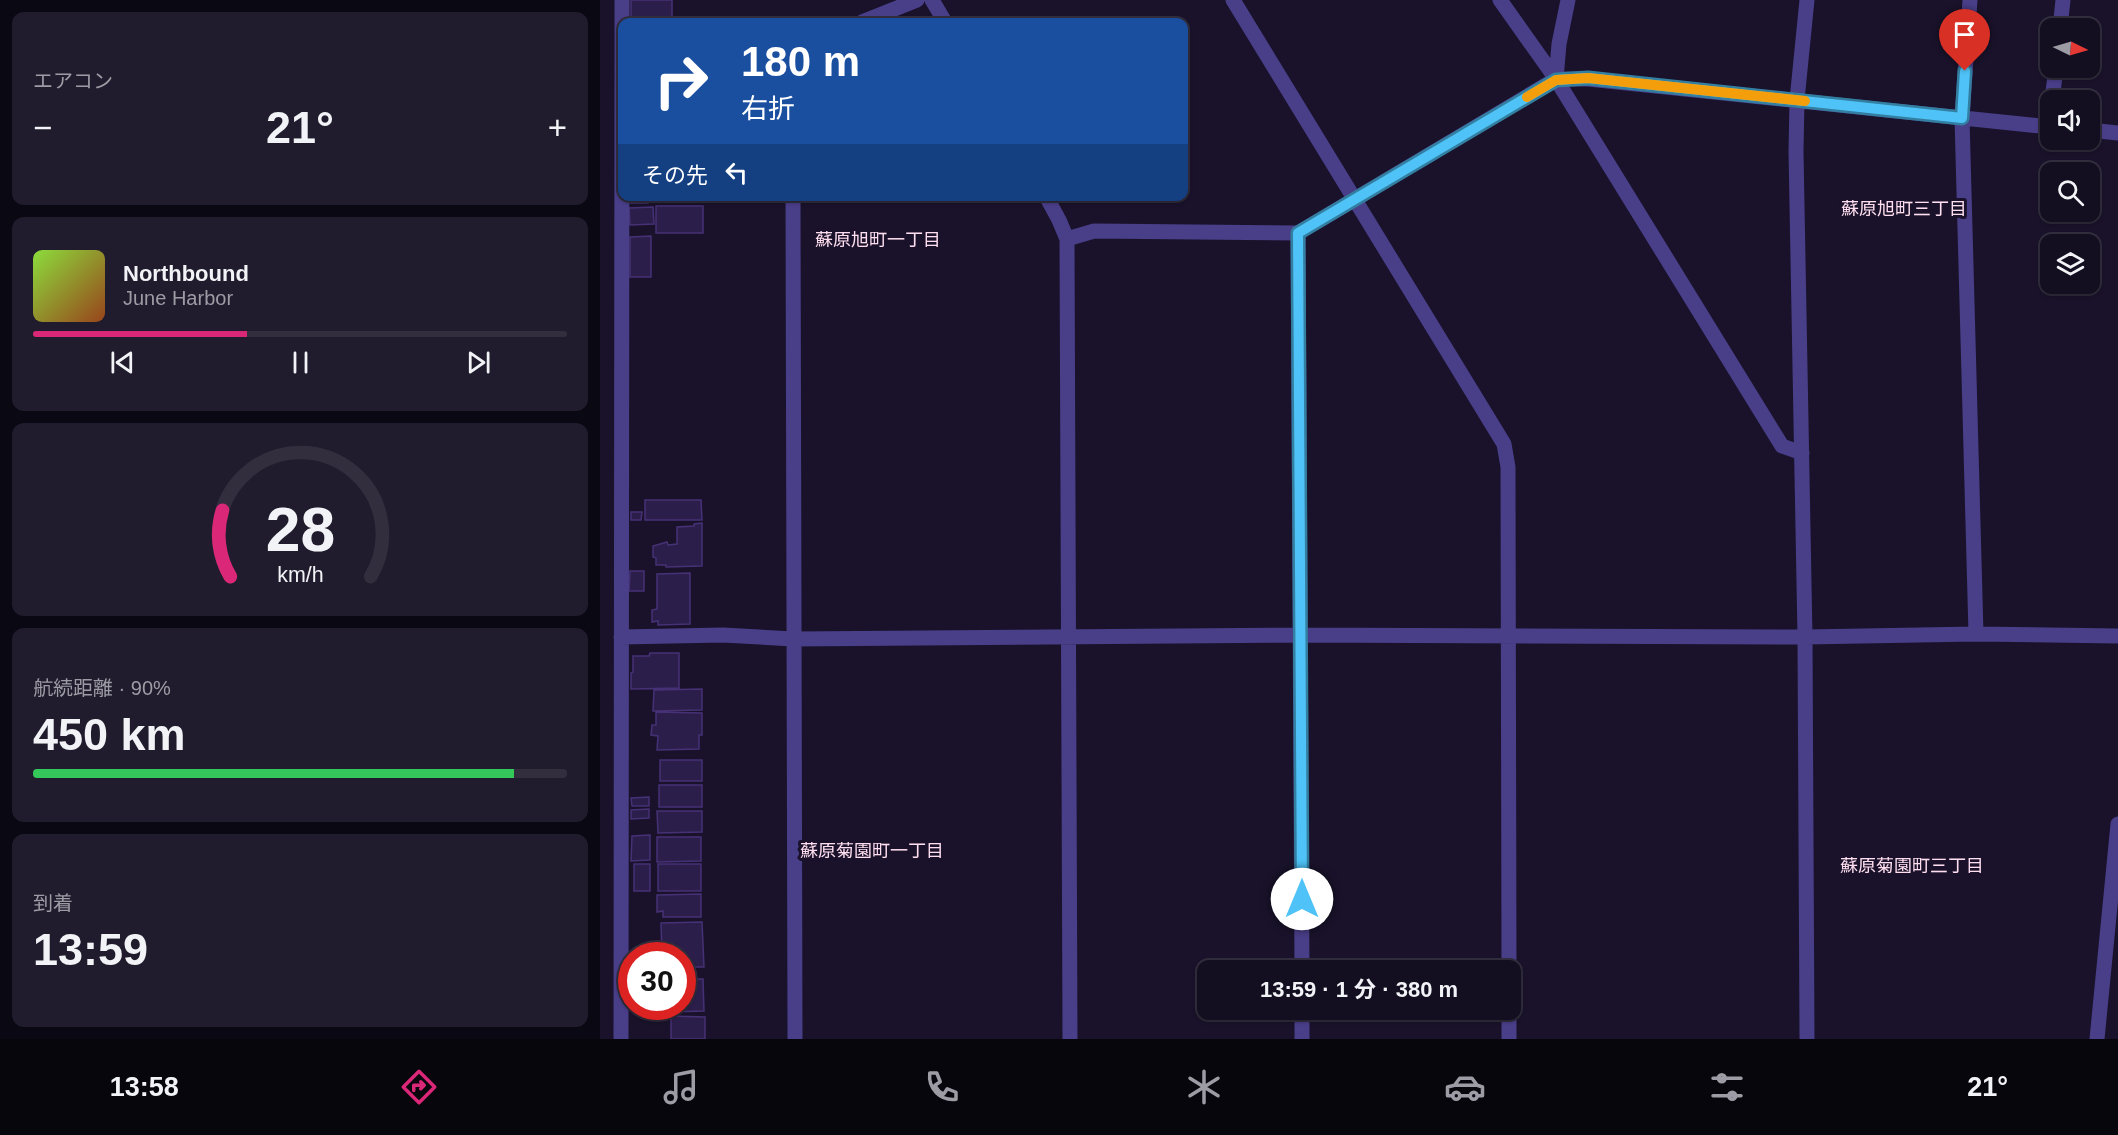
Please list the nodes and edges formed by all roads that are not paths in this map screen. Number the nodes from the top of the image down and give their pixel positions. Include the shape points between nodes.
1 (622, 0) edge
2 (916, 0) edge
3 (932, 0) edge
4 (1233, 0) edge
5 (1500, 0) edge
6 (1568, 0) edge
7 (1807, 0) edge
8 (1970, 0) edge
9 (2063, 0) edge
10 (622, 18) edge
11 (872, 18) edge
12 (943, 18) edge
13 (2061, 18) edge
14 (1556, 80) junction
15 (1797, 100) junction
16 (1962, 118) junction
17 (2040, 123) edge
18 (2100, 131) edge
19 (2118, 133) edge
20 (1355, 200) junction
21 (622, 201) edge
22 (793, 201) edge
23 (1049, 201) edge
24 (1298, 233) junction
25 (1067, 239) junction
26 (1802, 453) junction
27 (1976, 634) junction
28 (1300, 635) junction
29 (2118, 636) edge
30 (621, 637) junction
31 (1067, 637) junction
32 (1508, 637) junction
33 (1805, 637) junction
34 (793, 639) junction
35 (2118, 824) edge
36 (1302, 960) edge
37 (1509, 960) edge
38 (1302, 1020) edge
39 (1509, 1020) edge
40 (621, 1039) edge
41 (795, 1039) edge
42 (1070, 1039) edge
43 (1302, 1039) edge
44 (1509, 1039) edge
45 (1807, 1039) edge
46 (2097, 1039) edge

1 - 10 street
2 - 11 street
3 - 12 street
4 - 20 street
5 - 14 street
6 - 14 street
7 - 15 street
8 - 16 street
9 - 13 street
14 - 15 street via 1588,78
14 - 20 street
14 - 26 street via 1782,446
15 - 16 street
15 - 26 street
16 - 17 street
16 - 27 street
18 - 19 street
20 - 24 street
20 - 32 street via 1504,444 1508,467
21 - 30 street
22 - 34 street
23 - 25 street
24 - 25 street via 1094,231
24 - 28 street
25 - 31 street
26 - 33 street
27 - 29 street
27 - 33 street
28 - 31 street
28 - 32 street
28 - 36 street
30 - 34 street via 723,635
30 - 40 street
31 - 34 street
31 - 42 street
32 - 33 street
32 - 37 street
33 - 45 street
34 - 41 street
35 - 46 street
38 - 43 street
39 - 44 street

